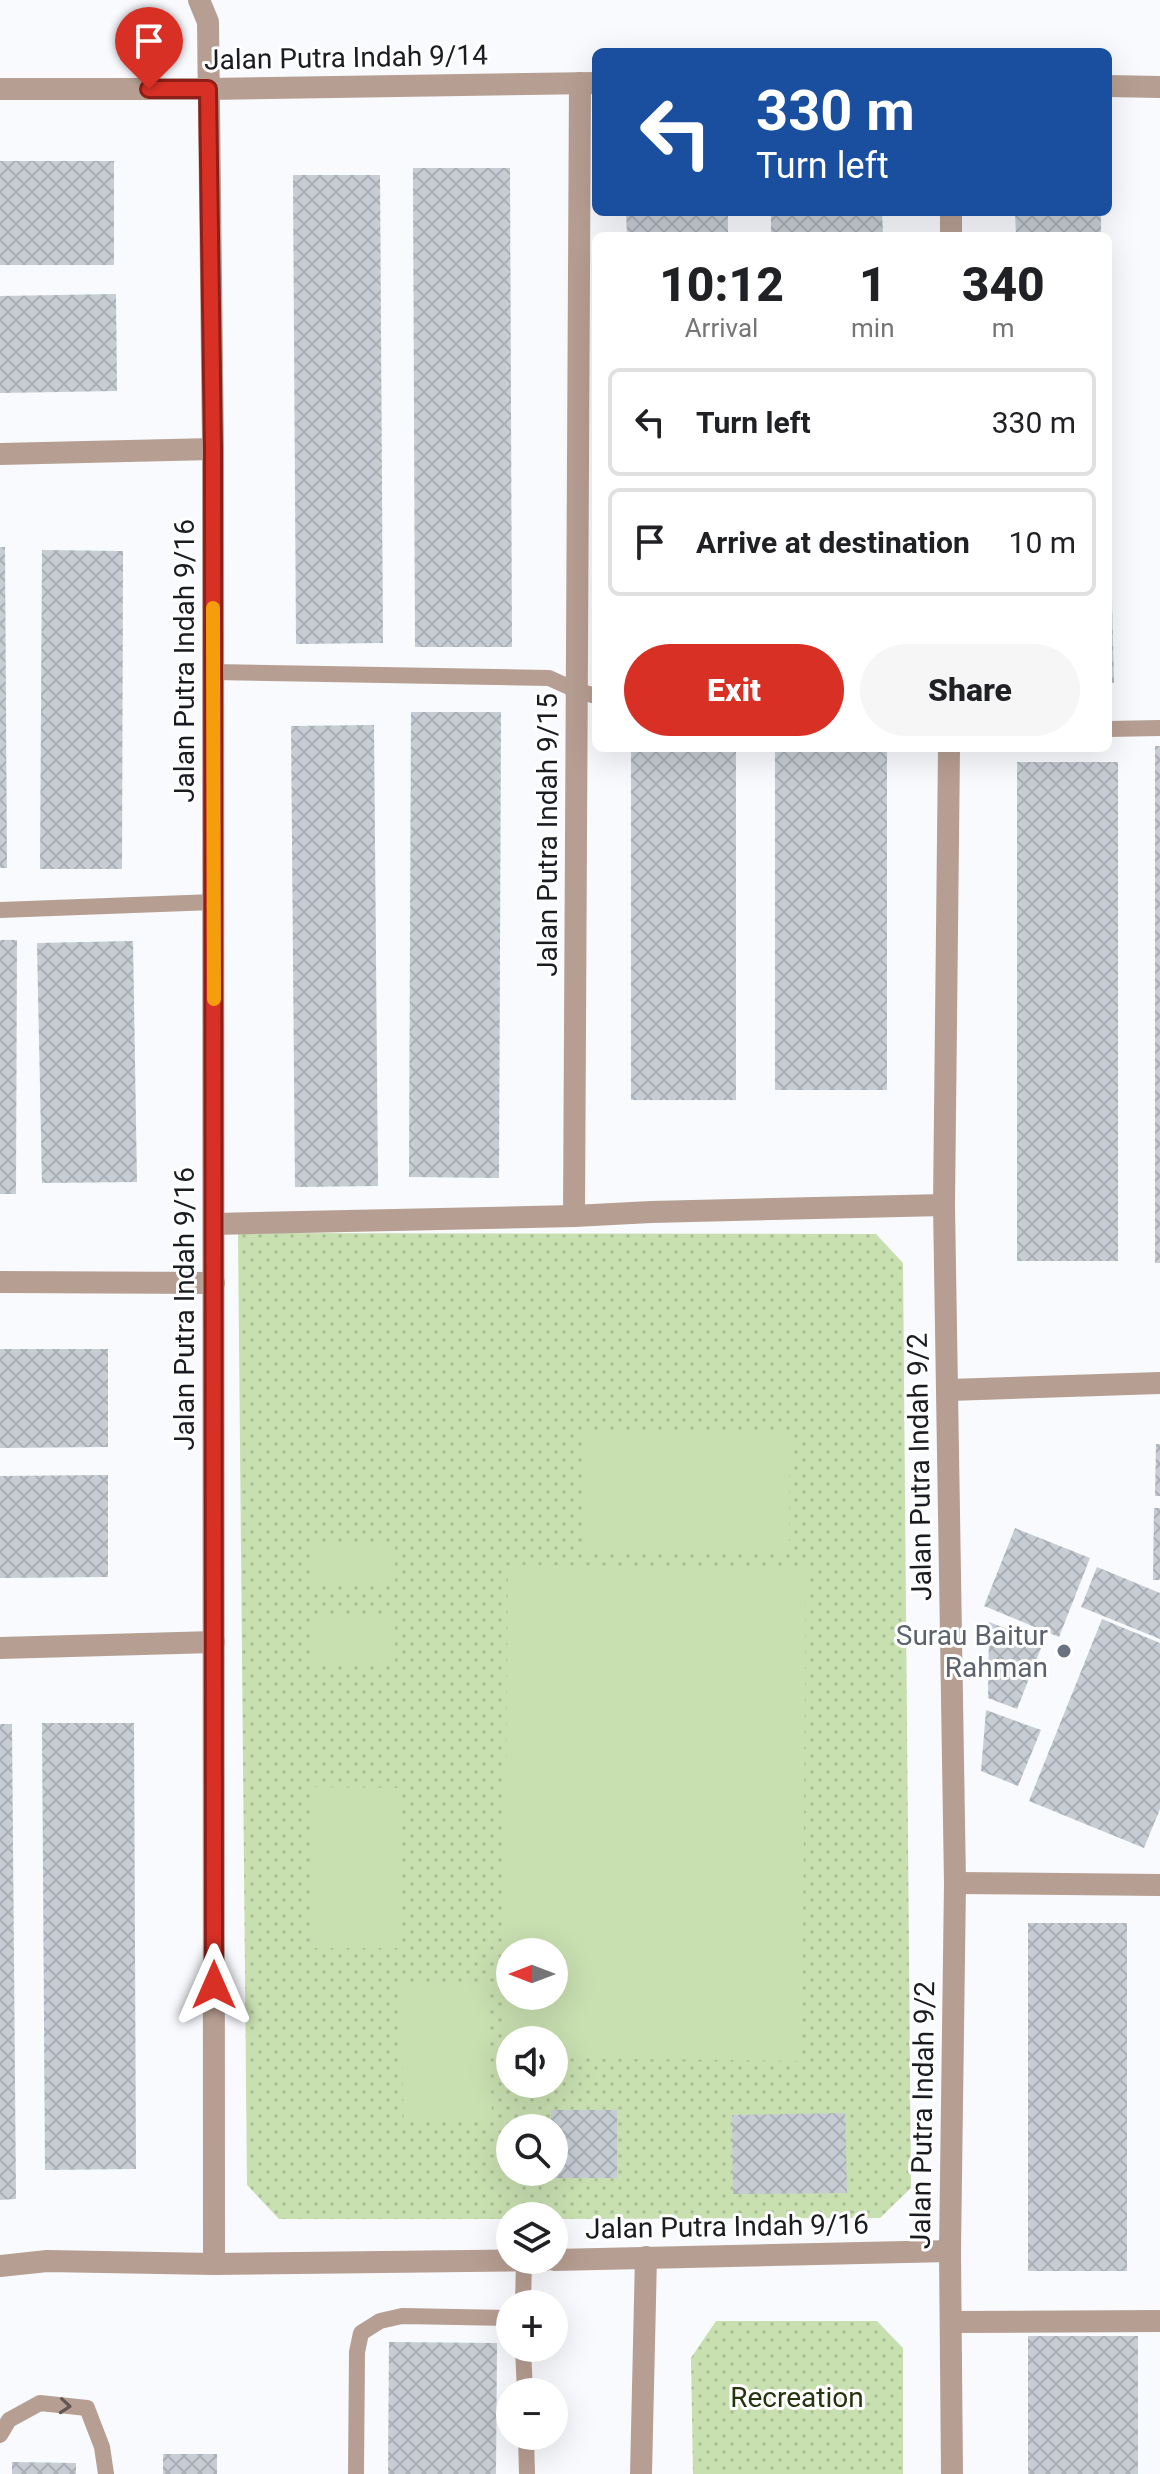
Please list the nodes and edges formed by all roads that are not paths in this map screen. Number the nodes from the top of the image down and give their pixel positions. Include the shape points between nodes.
1 (199, 0) edge
2 (217, 0) edge
3 (208, 22) junction
4 (588, 83) edge
5 (1112, 86) edge
6 (1160, 87) edge
7 (0, 89) edge
8 (208, 89) junction
9 (213, 449) junction
10 (0, 454) edge
11 (213, 672) junction
12 (587, 694) edge
13 (1160, 728) edge
14 (1112, 729) edge
15 (949, 752) edge
16 (214, 902) junction
17 (0, 910) edge
18 (944, 1205) junction
19 (574, 1216) junction
20 (214, 1224) junction
21 (0, 1282) edge
22 (214, 1283) junction
23 (1160, 1383) edge
24 (949, 1390) junction
25 (214, 1642) junction
26 (0, 1648) edge
27 (955, 1883) junction
28 (1160, 1885) edge
29 (950, 2251) junction
30 (646, 2257) junction
31 (568, 2260) edge
32 (496, 2261) edge
33 (214, 2264) junction
34 (0, 2266) edge
35 (496, 2318) edge
36 (1160, 2321) edge
37 (951, 2322) junction
38 (0, 2435) edge
39 (526, 2450) edge
40 (106, 2474) edge
41 (356, 2474) edge
42 (527, 2474) edge
43 (641, 2474) edge
44 (952, 2474) edge

1 - 3 street
2 - 3 street
3 - 8 street, Jalan Putra Indah 9/16
4 - 8 street, Jalan Putra Indah 9/14
4 - 12 street, Jalan Putra Indah 9/15
5 - 6 street
7 - 8 street, Jalan Putra Indah 9/14
8 - 9 street, Jalan Putra Indah 9/16
9 - 10 street
9 - 11 street, Jalan Putra Indah 9/16
11 - 12 lane via 549,678
11 - 16 street, Jalan Putra Indah 9/16
12 - 19 street, Jalan Putra Indah 9/15
13 - 14 lane
15 - 18 street, Jalan Putra Indah 9/2
16 - 17 lane
16 - 20 street, Jalan Putra Indah 9/16
18 - 19 street
18 - 24 street, Jalan Putra Indah 9/2
19 - 20 street
20 - 22 street, Jalan Putra Indah 9/16
21 - 22 street
22 - 25 street, Jalan Putra Indah 9/16
23 - 24 street
24 - 27 street, Jalan Putra Indah 9/2
25 - 26 street
25 - 33 street, Jalan Putra Indah 9/16
27 - 28 street
27 - 29 street, Jalan Putra Indah 9/2
29 - 30 street, Jalan Putra Indah 9/16
29 - 37 street, Jalan Putra Indah 9/2
30 - 31 street, Jalan Putra Indah 9/16
30 - 43 street
32 - 33 street
33 - 34 street via 47,2261
35 - 41 lane via 402,2316 361,2333
36 - 37 street
37 - 44 street, Jalan Putra Indah 9/2
38 -> 40 lane via 9,2420 40,2403 87,2408
39 - 42 lane

